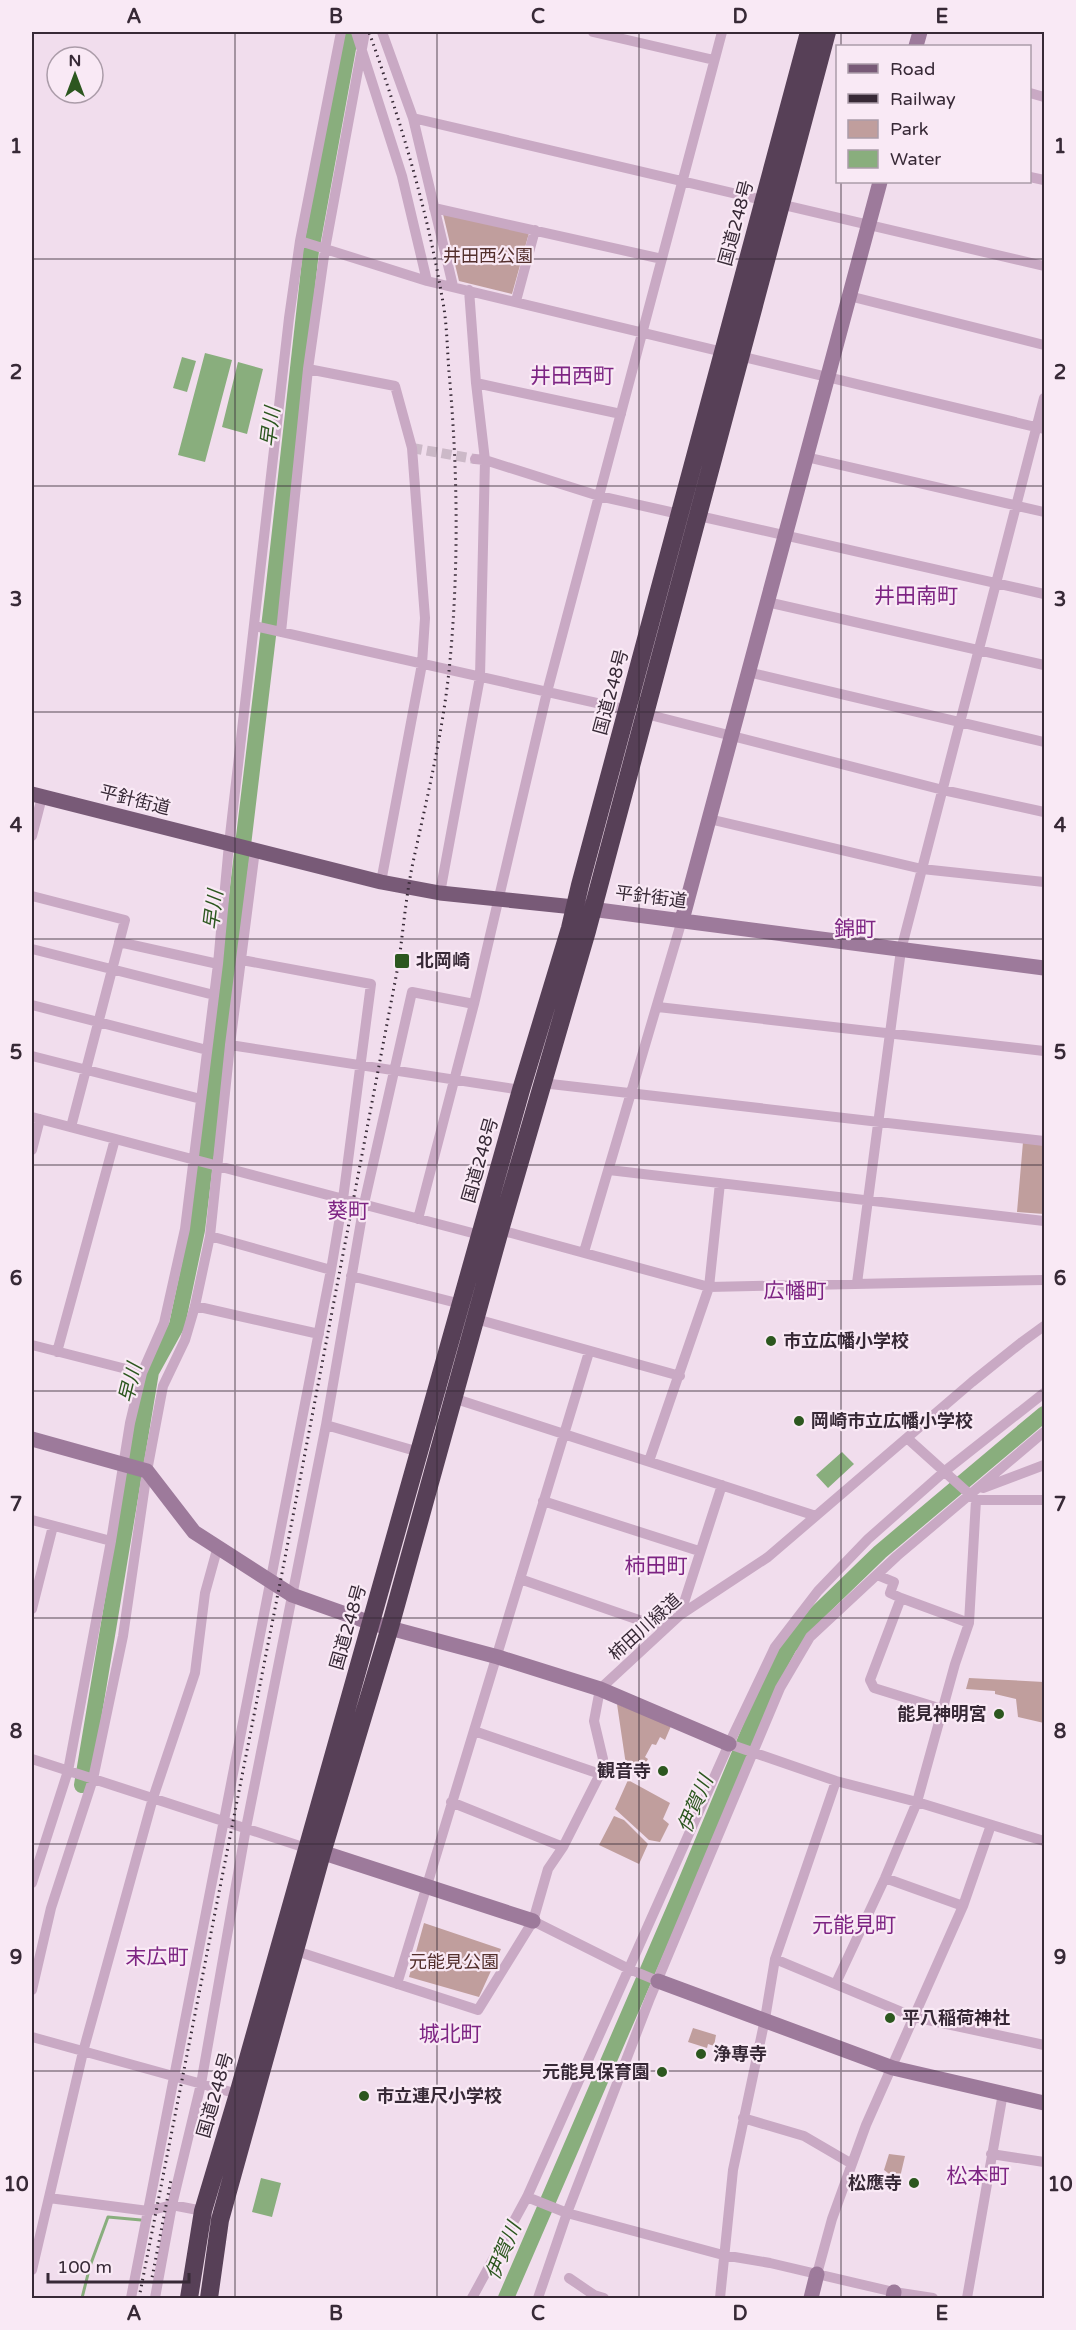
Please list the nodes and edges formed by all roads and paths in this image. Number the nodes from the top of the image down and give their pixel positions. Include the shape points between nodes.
1 (341, 32) edge
2 (356, 32) edge
3 (366, 32) edge
4 (382, 32) edge
5 (593, 32) edge
6 (722, 32) edge
7 (809, 32) edge
8 (827, 32) edge
9 (363, 49) junction
10 (714, 60) junction
11 (413, 118) junction
12 (682, 181) junction
13 (880, 183) edge
14 (772, 202) junction
15 (434, 208) junction
16 (868, 224) junction
17 (535, 230) junction
18 (300, 241) junction
19 (325, 249) junction
20 (662, 259) junction
21 (1044, 266) edge
22 (427, 281) junction
23 (453, 286) junction
24 (469, 290) junction
25 (849, 296) junction
26 (516, 301) junction
27 (642, 332) junction
28 (1044, 345) edge
29 (733, 354) junction
30 (308, 369) junction
31 (828, 376) junction
32 (476, 383) junction
33 (1044, 398) edge
34 (621, 414) junction
35 (1041, 428) edge
36 (806, 457) junction
37 (480, 460) junction
38 (599, 496) junction
39 (1017, 505) junction
40 (1044, 512) edge
41 (679, 514) junction
42 (699, 516) junction
43 (785, 535) junction
44 (996, 584) junction
45 (1044, 594) edge
46 (767, 602) junction
47 (254, 626) junction
48 (281, 632) junction
49 (979, 650) junction
50 (422, 664) junction
51 (1044, 665) edge
52 (748, 672) junction
53 (480, 677) junction
54 (547, 692) junction
55 (637, 712) junction
56 (960, 723) junction
57 (731, 735) junction
58 (1044, 742) edge
59 (943, 790) junction
60 (37, 795) edge
61 (1044, 812) edge
62 (709, 819) junction
63 (32, 836) edge
64 (229, 844) junction
65 (255, 850) junction
66 (922, 869) junction
67 (381, 882) junction
68 (1044, 882) edge
69 (440, 893) junction
70 (32, 896) edge
71 (498, 899) junction
72 (583, 908) junction
73 (682, 920) junction
74 (119, 942) junction
75 (32, 949) edge
76 (901, 950) junction
77 (242, 960) junction
78 (218, 964) junction
79 (1044, 968) edge
80 (112, 969) junction
81 (214, 994) junction
82 (474, 1004) junction
83 (32, 1005) edge
84 (658, 1006) junction
85 (98, 1022) junction
86 (890, 1034) junction
87 (230, 1045) junction
88 (207, 1050) junction
89 (1044, 1051) edge
90 (32, 1056) edge
91 (360, 1065) junction
92 (86, 1070) junction
93 (396, 1070) junction
94 (455, 1079) junction
95 (542, 1083) junction
96 (522, 1089) junction
97 (631, 1095) junction
98 (201, 1099) junction
99 (36, 1118) edge
100 (878, 1123) junction
101 (71, 1127) junction
102 (115, 1139) junction
103 (1044, 1141) edge
104 (32, 1150) edge
105 (193, 1159) junction
106 (217, 1166) junction
107 (609, 1170) junction
108 (720, 1183) junction
109 (343, 1199) junction
110 (868, 1201) junction
111 (364, 1204) junction
112 (418, 1219) junction
113 (1044, 1221) edge
114 (500, 1230) junction
115 (480, 1235) junction
116 (210, 1236) junction
117 (584, 1252) junction
118 (331, 1270) junction
119 (351, 1276) junction
120 (1044, 1280) edge
121 (857, 1283) junction
122 (708, 1287) junction
123 (461, 1304) junction
124 (195, 1306) junction
125 (476, 1319) junction
126 (1044, 1326) edge
127 (319, 1334) junction
128 (32, 1346) edge
129 (57, 1352) junction
130 (589, 1352) junction
131 (142, 1373) junction
132 (680, 1376) junction
133 (1044, 1393) edge
134 (453, 1398) junction
135 (326, 1425) junction
136 (1044, 1432) edge
137 (564, 1433) junction
138 (907, 1438) junction
139 (32, 1439) edge
140 (419, 1452) junction
141 (649, 1461) junction
142 (124, 1464) junction
143 (1044, 1465) edge
144 (147, 1471) junction
145 (945, 1472) junction
146 (722, 1485) junction
147 (973, 1495) junction
148 (1044, 1500) edge
149 (543, 1501) junction
150 (816, 1516) junction
151 (32, 1520) edge
152 (53, 1526) junction
153 (111, 1541) junction
154 (218, 1546) junction
155 (699, 1551) junction
156 (877, 1575) junction
157 (520, 1579) junction
158 (272, 1580) junction
159 (292, 1594) junction
160 (902, 1598) junction
161 (32, 1609) edge
162 (680, 1615) junction
163 (371, 1623) junction
164 (969, 1623) junction
165 (390, 1627) junction
166 (665, 1629) junction
167 (498, 1657) junction
168 (600, 1689) junction
169 (942, 1709) junction
170 (474, 1731) junction
171 (729, 1744) junction
172 (753, 1754) junction
173 (32, 1759) edge
174 (68, 1771) junction
175 (600, 1774) junction
176 (93, 1779) junction
177 (836, 1781) junction
178 (153, 1798) junction
179 (451, 1802) junction
180 (917, 1802) junction
181 (224, 1821) junction
182 (991, 1825) junction
183 (246, 1828) junction
184 (1044, 1841) edge
185 (563, 1847) junction
186 (314, 1850) junction
187 (885, 1878) junction
188 (32, 1883) edge
189 (425, 1886) junction
190 (963, 1906) junction
191 (533, 1921) junction
192 (296, 1951) junction
193 (775, 1959) junction
194 (631, 1970) junction
195 (658, 1980) junction
196 (836, 1983) junction
197 (397, 1984) junction
198 (32, 1990) edge
199 (914, 2018) junction
200 (765, 2019) junction
201 (32, 2037) edge
202 (1044, 2045) edge
203 (83, 2052) junction
204 (893, 2068) junction
205 (176, 2077) junction
206 (201, 2084) junction
207 (1003, 2093) junction
208 (238, 2094) junction
209 (1044, 2103) edge
210 (743, 2118) junction
211 (992, 2154) junction
212 (1044, 2162) edge
213 (852, 2164) junction
214 (49, 2198) junction
215 (527, 2198) junction
216 (172, 2205) junction
217 (148, 2211) junction
218 (203, 2211) junction
219 (567, 2213) junction
220 (723, 2254) junction
221 (32, 2270) edge
222 (817, 2274) junction
223 (570, 2278) dead end
224 (893, 2295) edge
225 (131, 2298) edge
226 (155, 2298) edge
227 (189, 2298) edge
228 (209, 2298) edge
229 (472, 2298) edge
230 (538, 2298) edge
231 (603, 2298) edge
232 (720, 2298) edge
233 (811, 2298) edge
234 (933, 2298) edge
235 (967, 2298) edge

1 - 18 street
2 - 9 street
3 - 9 street
4 - 11 street
5 - 10 street
6 - 10 street
7 - 14 highway, 国道248号
8 - 14 highway, 国道248号
9 - 19 street
9 - 22 street via 402,176
10 - 12 street
11 - 12 street
11 - 15 street
12 - 14 street
12 - 20 street
13 - 16 street
14 - 16 street
14 - 29 highway, 国道248号
15 - 17 street
15 - 23 street
16 - 21 street
16 - 25 street
17 - 20 street
17 - 26 street
18 - 19 street
18 - 47 street
19 - 22 street
19 - 30 street
20 - 27 street
22 - 23 street
23 - 24 street
24 - 26 street
24 - 32 street
25 - 28 street
25 - 31 street
26 - 27 street
27 - 29 street
27 - 34 street
29 - 31 street
29 - 41 highway, 国道248号
29 - 42 highway, 国道248号
30 - 48 street
30 - 50 street via 395,386 412,448 424,599
31 - 35 street
31 - 36 street
32 - 34 street
32 - 37 street
33 - 35 street
34 - 38 street
35 - 39 street
36 - 39 street
36 - 43 street
37 - 38 street
37 - 53 street
38 - 41 street
38 - 54 street
39 - 40 street
39 - 44 street
41 - 55 highway, 国道248号
42 - 43 street
42 - 55 highway, 国道248号
43 - 44 street
43 - 46 street
44 - 45 street
44 - 49 street
46 - 49 street
46 - 52 street
47 - 48 street
47 - 64 street
48 - 50 street
49 - 51 street
49 - 56 street
50 - 53 street
50 - 67 street
52 - 56 street
52 - 57 street
53 - 54 street
53 - 69 street
54 - 55 street
54 - 71 street
55 - 57 street
55 - 72 highway, 国道248号
56 - 58 street
56 - 59 street
57 - 59 street
57 - 62 street
59 - 61 street
59 - 66 street
60 - 63 street
60 - 64 main road, 平針街道
62 - 66 street
62 - 73 street
64 - 65 main road, 平針街道
64 - 78 street
65 - 67 main road, 平針街道
65 - 77 street
66 - 68 street
66 - 76 street
67 - 69 main road, 平針街道
69 - 71 main road, 平針街道
70 - 74 street via 125,920
71 - 72 main road, 平針街道
71 - 82 street
72 - 73 street, 平針街道
72 - 95 highway, 国道248号
72 - 96 highway, 国道248号 via 570,928
73 - 76 street, 平針街道
73 - 84 street
74 - 78 street
74 - 80 street
75 - 80 street
76 - 79 street, 平針街道
76 - 86 street
77 - 87 street
77 - 91 street via 371,984
78 - 81 street
80 - 81 street
80 - 85 street
81 - 88 street
82 - 93 street via 412,992
82 - 94 street
83 - 85 street
84 - 86 street
84 - 97 street
85 - 88 street
85 - 92 street
86 - 89 street
86 - 100 street
87 - 91 street
87 - 106 street
88 - 98 street
90 - 92 street
91 - 93 street
91 - 109 street
92 - 98 street
92 - 101 street
93 - 94 street
93 - 111 street
94 - 96 street
94 - 112 street
95 - 97 street
95 - 114 highway, 国道248号
96 - 115 highway, 国道248号
97 - 100 street
97 - 107 street
98 - 105 street
99 - 101 street
99 - 104 street
100 - 103 street
100 - 110 street
101 - 102 street
102 - 105 street
102 - 129 street
105 - 106 street
105 - 131 street via 185,1229 164,1323
106 - 109 street
106 - 116 street
107 - 108 street
107 - 117 street
108 - 110 street
108 - 122 street
109 - 111 street
109 - 118 street
110 - 113 street
110 - 121 street
111 - 112 street
111 - 119 street
112 - 115 street
114 - 117 street
114 - 125 highway, 国道248号
115 - 123 highway, 国道248号
116 - 118 street
116 - 124 street
117 - 122 street
118 - 127 street
119 - 123 street
119 - 135 street
120 - 121 street
121 - 122 street
122 - 132 street
123 - 140 highway, 国道248号
124 - 127 street
124 - 144 street via 185,1340 163,1386
125 - 130 street
125 - 134 highway, 国道248号
126 - 138 street, 柿田川緑道
127 - 158 street
128 - 129 street
129 - 131 street
130 - 132 street
130 - 137 street
131 - 142 street
132 - 141 street
133 - 145 street
134 - 137 street
134 - 165 highway, 国道248号
135 - 140 street
135 - 159 street
136 - 147 street
137 - 141 street
137 - 149 street
138 - 145 street
138 - 150 street, 柿田川緑道
139 - 142 street
140 - 163 highway, 国道248号
141 - 146 street
142 - 144 street
142 - 153 street
143 - 147 street
144 - 154 street via 194,1532
144 - 176 street via 123,1636
145 - 147 street
145 - 171 street via 868,1539 818,1591 775,1647
146 - 150 street
146 - 155 street
147 - 148 street
147 - 156 street
147 - 164 street
149 - 155 street
149 - 157 street
150 - 162 street, 柿田川緑道 via 768,1557
151 - 152 street
152 - 153 street
152 - 161 street
153 - 174 street
154 - 158 street
154 - 178 street via 205,1593 195,1673
155 - 162 street
156 - 160 street via 894,1582 890,1593
156 - 172 street via 810,1637 780,1688
157 - 166 street
157 - 167 street
158 - 159 street
158 - 181 street
159 - 163 street
159 - 183 street
160 - 164 street
160 - 169 street via 870,1680 874,1688
162 - 166 street, 柿田川緑道
163 - 165 street
163 - 186 highway, 国道248号
164 - 169 street
165 - 167 street
165 - 186 highway, 国道248号
166 - 168 street, 柿田川緑道
167 - 168 street
167 - 170 street
168 - 171 street
168 - 175 street via 594,1720 603,1759
169 - 180 street
170 - 175 street
170 - 179 street
171 - 172 street
171 - 194 street
172 - 177 street
172 - 195 street
173 - 174 street
174 - 176 street
174 - 188 street
175 - 185 street
176 - 178 street
176 - 198 street via 51,1908
177 - 180 street
177 - 193 street
178 - 181 street
178 - 203 street
179 - 185 street
179 - 189 street
180 - 182 street
180 - 187 street
181 - 183 street
181 - 205 street
182 - 184 street
182 - 190 street
183 - 186 street
183 - 206 street
185 - 191 street via 548,1869
186 - 189 street
186 - 192 highway, 国道248号
186 - 208 highway, 国道248号
187 - 190 street
187 - 196 street
189 - 191 street
189 - 197 street
190 - 199 street
191 - 194 street
191 - 197 street via 478,2010
192 - 197 street
192 - 228 highway, 国道248号 via 220,2220
193 - 196 street
193 - 200 street
194 - 195 street
194 - 215 street
195 - 200 street
195 - 219 street
196 - 199 street
199 - 202 street
199 - 204 street
200 - 204 street
200 - 210 street
201 - 203 street
203 - 205 street
203 - 214 street
204 - 207 street
204 - 213 street
205 - 206 street
205 - 217 street
206 - 208 street
206 - 216 street
207 - 209 street
207 - 211 street
208 - 218 highway, 国道248号
210 - 213 street via 804,2136
210 - 220 street
211 - 212 street
211 - 235 street
213 - 222 street via 831,2218
214 - 217 street
214 - 221 street
215 - 219 street
215 - 229 street
216 - 217 street
216 - 218 street
216 - 226 street
217 - 225 street
218 - 227 highway, 国道248号
219 - 220 street
219 - 230 street
220 - 222 street
220 - 232 street
222 - 224 street
222 - 233 street
223 - 231 street
224 - 234 street

